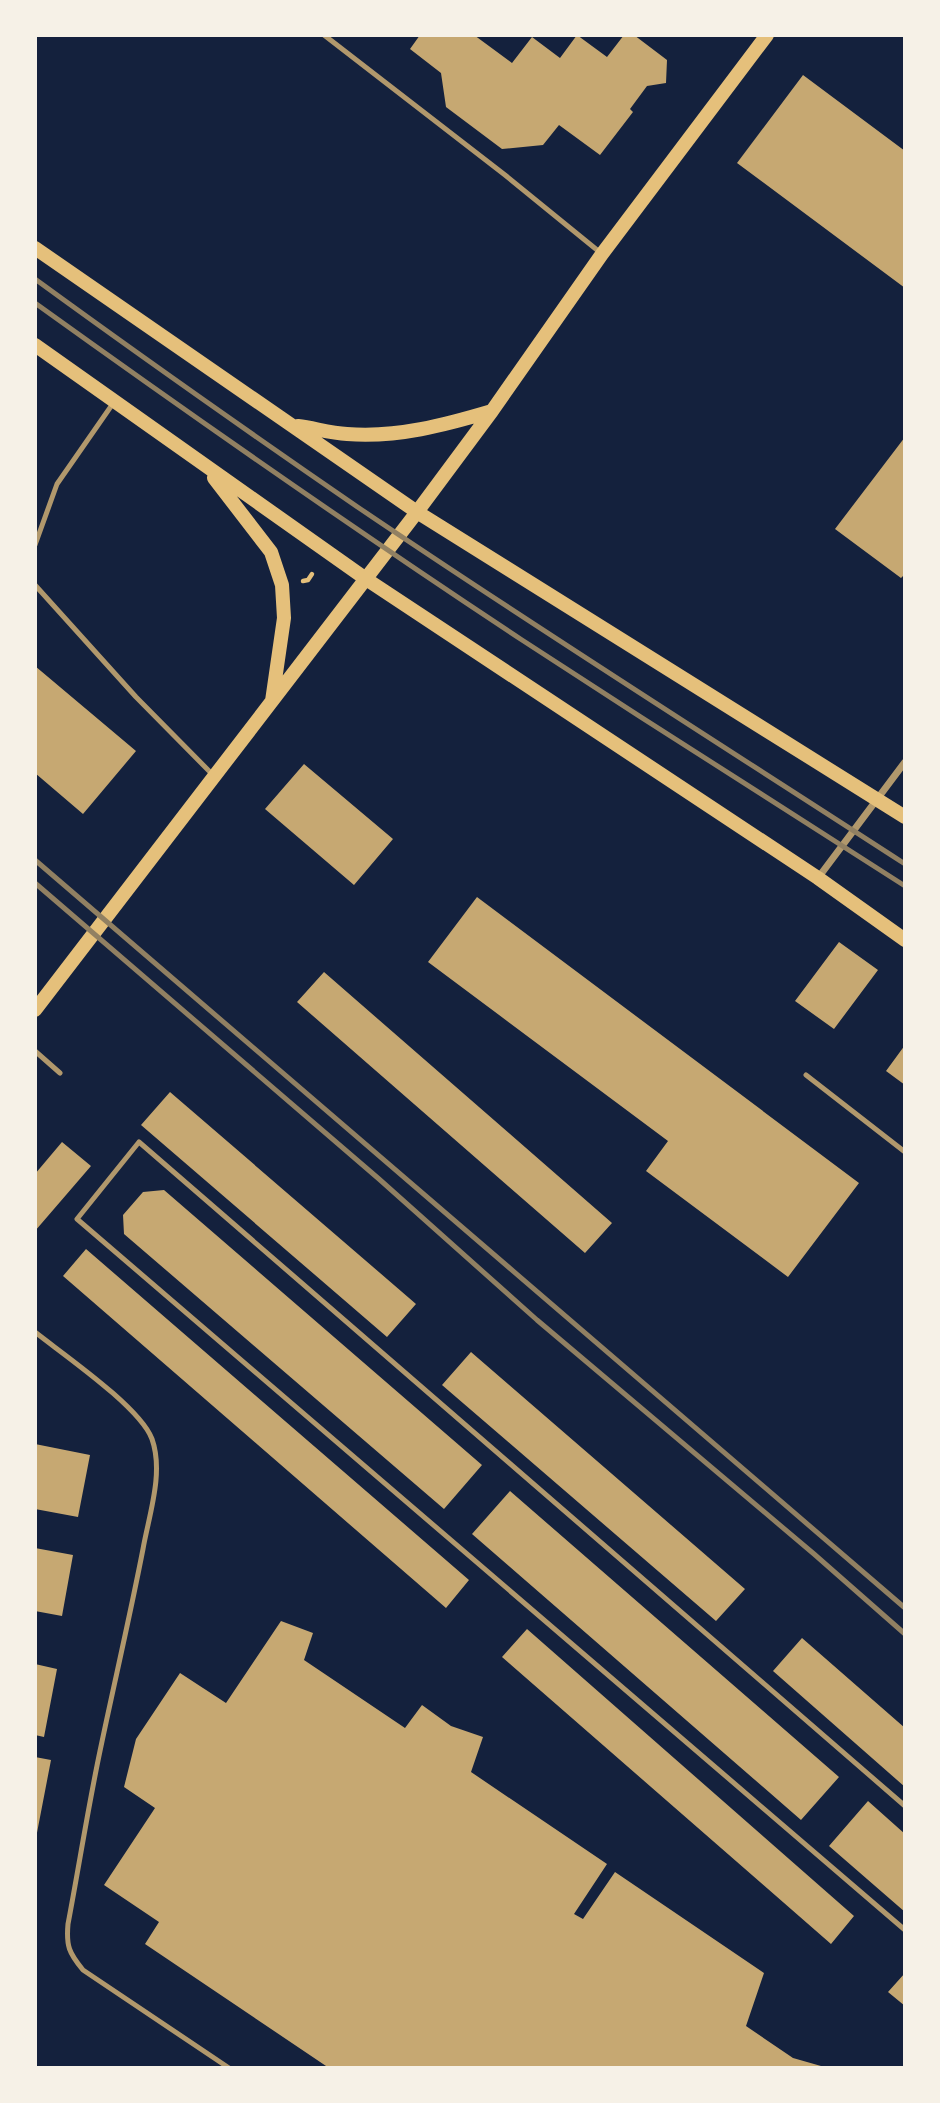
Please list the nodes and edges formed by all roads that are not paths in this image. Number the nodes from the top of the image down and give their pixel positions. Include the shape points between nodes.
1 (324, 35) edge
2 (767, 35) edge
3 (35, 248) edge
4 (602, 254) junction
5 (35, 345) edge
6 (114, 401) junction
7 (492, 411) junction
8 (292, 425) junction
9 (205, 465) junction
10 (417, 512) junction
11 (35, 545) edge
12 (366, 579) junction
13 (35, 584) edge
14 (272, 702) junction
15 (905, 762) edge
16 (215, 777) junction
17 (877, 799) junction
18 (905, 817) edge
19 (818, 878) junction
20 (905, 940) edge
21 (35, 1010) edge
22 (35, 1051) edge
23 (60, 1073) dead end
24 (806, 1075) dead end
25 (905, 1152) edge
26 (35, 1332) edge
27 (905, 1806) edge
28 (905, 1930) edge
29 (229, 2068) edge

1 - 4 lane
2 - 4 main road
3 - 8 main road
4 - 7 main road
5 - 6 main road
6 - 9 main road
6 - 11 lane via 57,484
7 - 8 main road via 404,433 347,434
7 - 10 main road
8 - 10 main road
9 - 12 main road
9 - 14 main road via 271,552 282,585 284,618
10 - 12 main road
10 - 17 main road
12 - 14 main road
12 - 19 main road
13 - 16 lane
14 - 16 main road
15 - 17 street
16 - 21 main road
17 - 18 main road
17 - 19 street
19 - 20 main road
22 - 23 lane
24 - 25 lane
26 - 29 lane via 129,1407 144,1423 157,1461 68,1924 70,1955 83,1970
27 - 28 lane via 139,1142 77,1219

